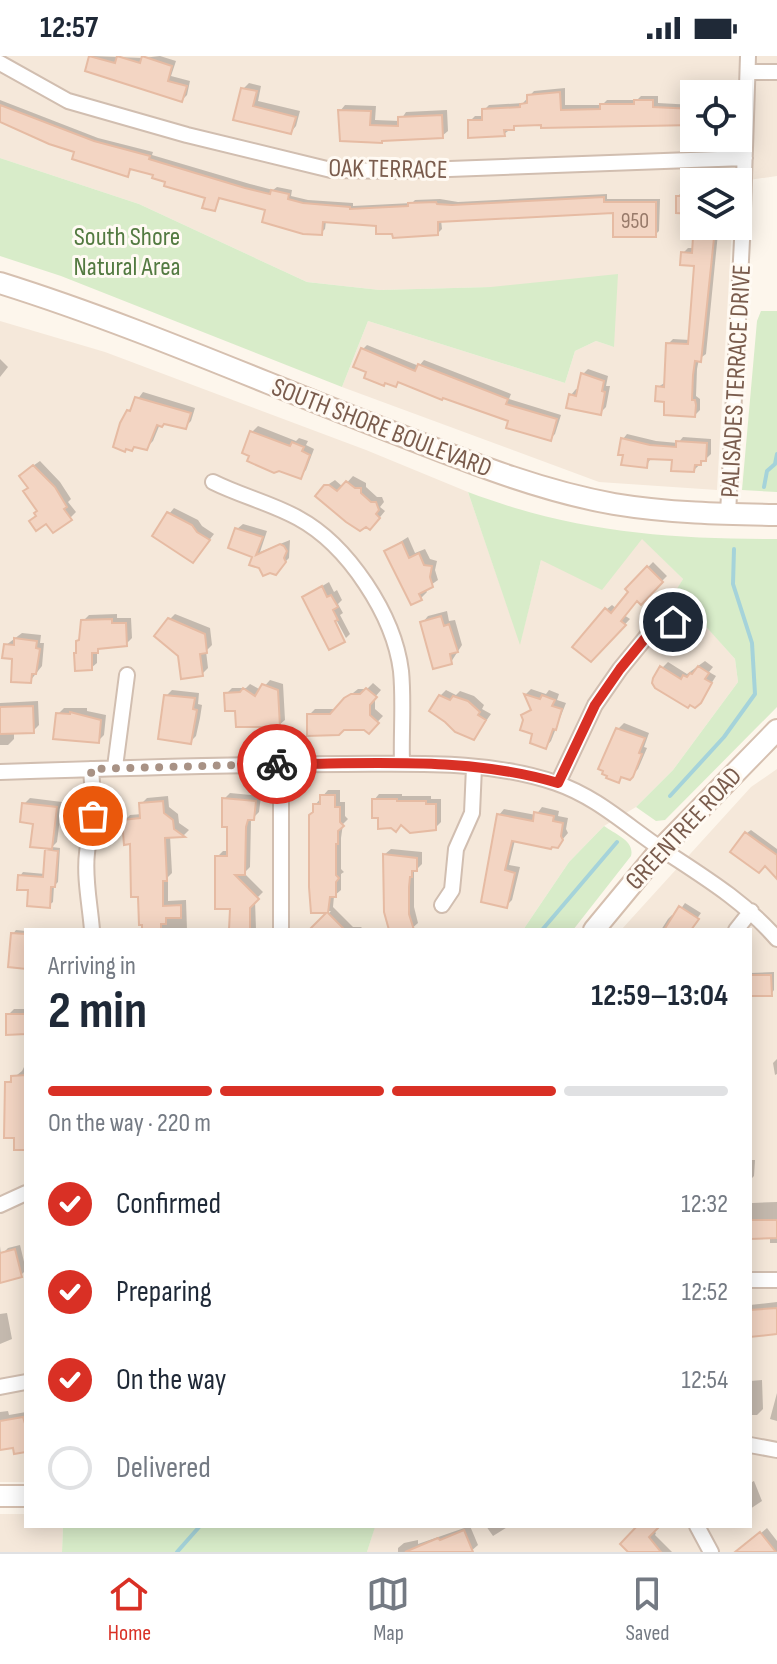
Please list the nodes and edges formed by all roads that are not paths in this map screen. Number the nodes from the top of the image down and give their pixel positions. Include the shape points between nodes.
1 (748, 56) edge
2 (1, 60) edge
3 (748, 72) junction
4 (777, 72) edge
5 (745, 158) junction
6 (0, 283) edge
7 (213, 482) dead end
8 (728, 514) junction
9 (777, 515) edge
10 (673, 622) dead end
11 (127, 675) dead end
12 (777, 730) edge
13 (281, 764) junction
14 (402, 764) junction
15 (115, 767) junction
16 (474, 767) junction
17 (91, 769) junction
18 (0, 772) edge
19 (558, 783) junction
20 (661, 849) junction
21 (442, 905) dead end
22 (751, 911) junction
23 (92, 928) edge
24 (281, 928) edge
25 (596, 928) edge
26 (738, 928) edge
27 (777, 939) edge
28 (24, 1194) edge
29 (0, 1205) edge
30 (752, 1280) edge
31 (777, 1280) edge
32 (24, 1382) edge
33 (0, 1387) edge
34 (752, 1445) edge
35 (777, 1450) edge
36 (0, 1496) edge
37 (24, 1496) edge
38 (698, 1528) edge
39 (711, 1552) edge

1 - 3 street, PALISADES TERRACE DRIVE
2 - 5 street, OAK TERRACE via 68,101 331,170
3 - 4 street
3 - 5 street, PALISADES TERRACE DRIVE
5 - 8 street, PALISADES TERRACE DRIVE
6 - 8 main road, SOUTH SHORE BOULEVARD via 541,486 630,506
7 - 14 street via 314,527 363,579 401,672
8 - 9 main road, SOUTH SHORE BOULEVARD
10 - 19 street via 647,636 620,669 595,705
11 - 15 street
12 - 20 main road, GREENTREE ROAD
13 - 14 street
13 - 15 street
13 - 24 street
14 - 16 street
15 - 17 street
16 - 19 street
16 - 21 street via 472,813 456,849 452,890
17 - 18 street
17 - 23 street via 94,800 87,854
19 - 20 street via 604,806
20 - 22 street
20 - 25 main road, GREENTREE ROAD
22 - 26 street
22 - 27 street
28 - 29 street
30 - 31 street
32 - 33 street
34 - 35 street
36 - 37 main road
38 - 39 street

